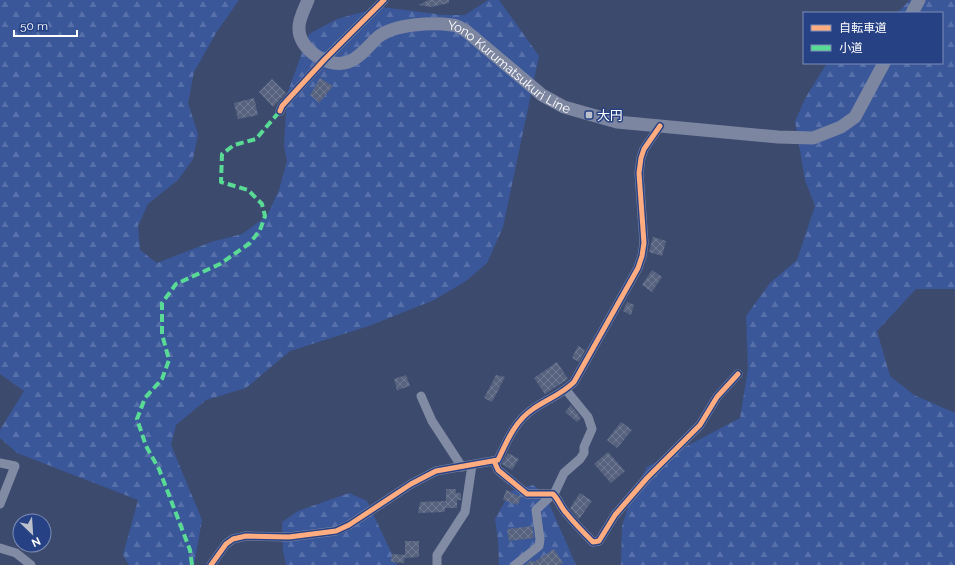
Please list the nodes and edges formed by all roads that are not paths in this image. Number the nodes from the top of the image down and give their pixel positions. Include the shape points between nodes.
1 (308, 0) edge
2 (384, 0) edge
3 (919, 0) edge
4 (913, 12) edge
5 (325, 59) junction
6 (883, 64) edge
7 (280, 111) dead end
8 (660, 126) junction
9 (738, 374) dead end
10 (566, 390) junction
11 (421, 396) dead end
12 (494, 461) junction
13 (0, 463) edge
14 (472, 465) junction
15 (462, 466) junction
16 (553, 494) junction
17 (0, 504) edge
18 (0, 548) edge
19 (212, 564) edge
20 (31, 565) edge
21 (437, 565) edge
22 (515, 565) edge

1 - 5 main road, Yono Kurumatsukuri Line via 298,27 300,38 308,49
2 - 5 street
3 - 4 main road
5 - 7 street
5 - 8 main road, Yono Kurumatsukuri Line via 333,63 348,62 380,36 394,29 454,24 466,31 542,95 564,107 617,122
6 - 8 main road, Yono Kurumatsukuri Line via 855,117 830,133 813,138
8 - 10 street via 644,149 641,158 639,173 644,243 640,262 574,382
9 - 16 street via 717,397 700,425 614,515 599,541 593,542 585,535
10 - 12 street via 533,409 523,418 515,427 498,460
10 - 16 street via 588,417 592,429 584,453 574,466 564,473
11 - 15 street via 432,422
12 - 14 street
12 - 16 street via 498,470 527,494
13 - 17 street via 14,466
14 - 15 street
14 - 21 street via 465,512 437,555
15 - 19 street via 436,471 336,531 289,538 238,538 226,544
16 - 22 street via 536,510 539,546
18 - 20 street via 16,553

